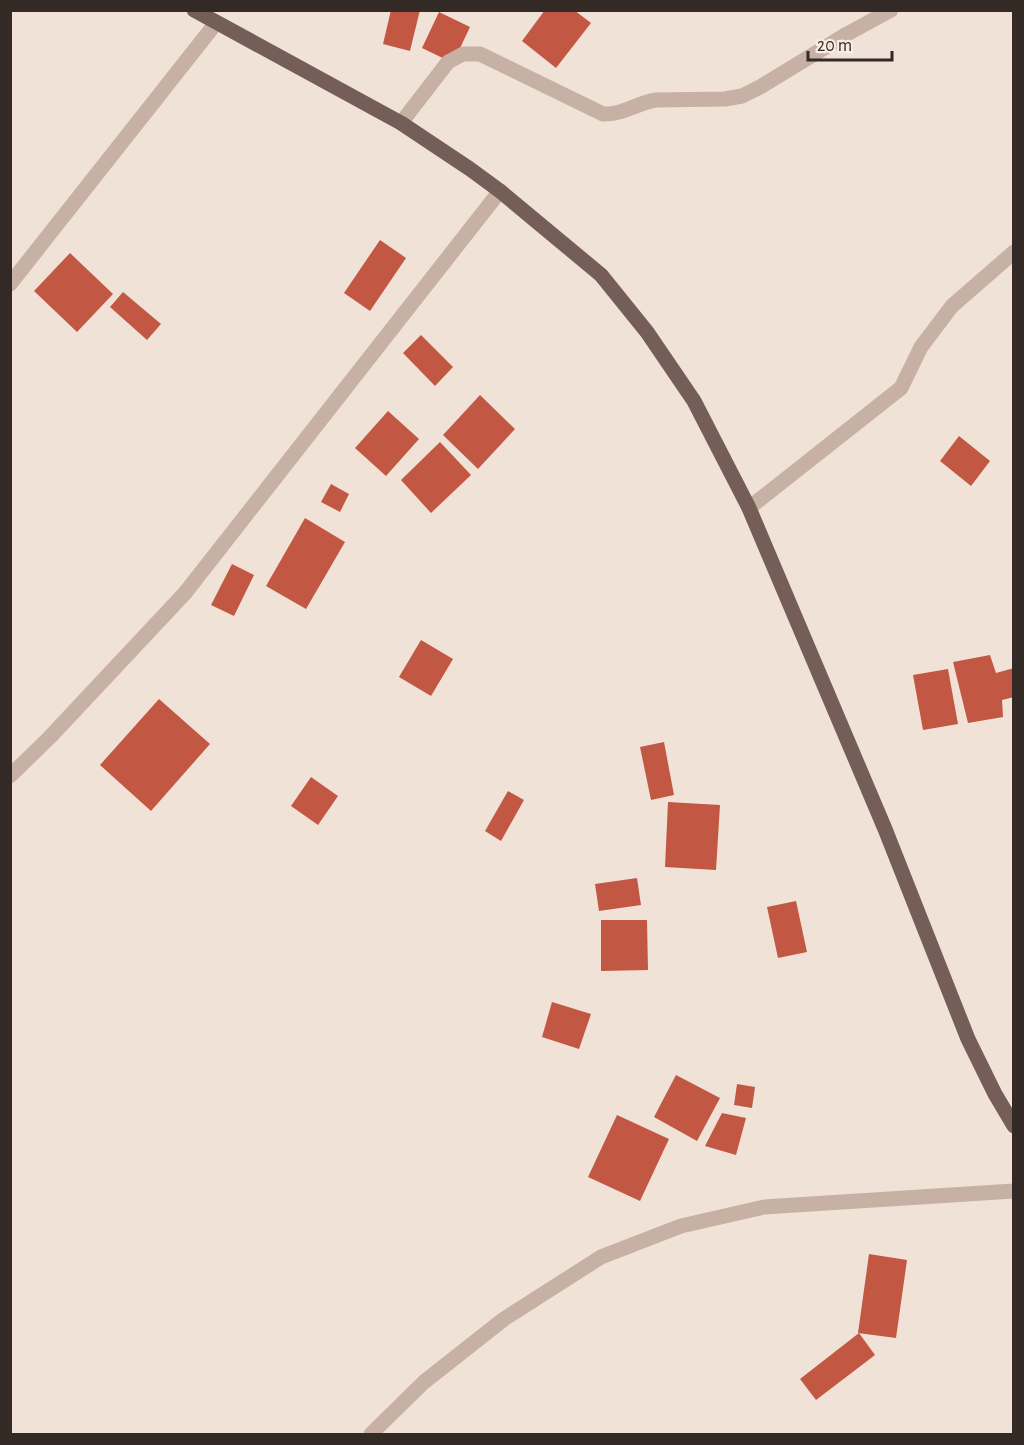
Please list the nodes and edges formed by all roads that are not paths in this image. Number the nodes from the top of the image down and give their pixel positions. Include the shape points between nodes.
1 (194, 10) edge
2 (891, 10) edge
3 (216, 23) junction
4 (401, 123) junction
5 (500, 191) junction
6 (1014, 252) edge
7 (10, 284) edge
8 (749, 508) junction
9 (10, 776) edge
10 (1014, 1126) edge
11 (1014, 1191) edge
12 (370, 1434) edge

1 - 3 main road
2 - 4 street via 742,96 646,101 612,114 603,114 480,54 463,54 448,62
3 - 4 main road
3 - 7 street
4 - 5 main road
5 - 8 main road via 601,275 647,332 694,401
5 - 9 street via 185,593
6 - 8 street via 952,306 921,348 901,388
8 - 10 main road via 885,829 968,1040
11 - 12 street via 764,1207 681,1226 601,1257 504,1319 424,1382

